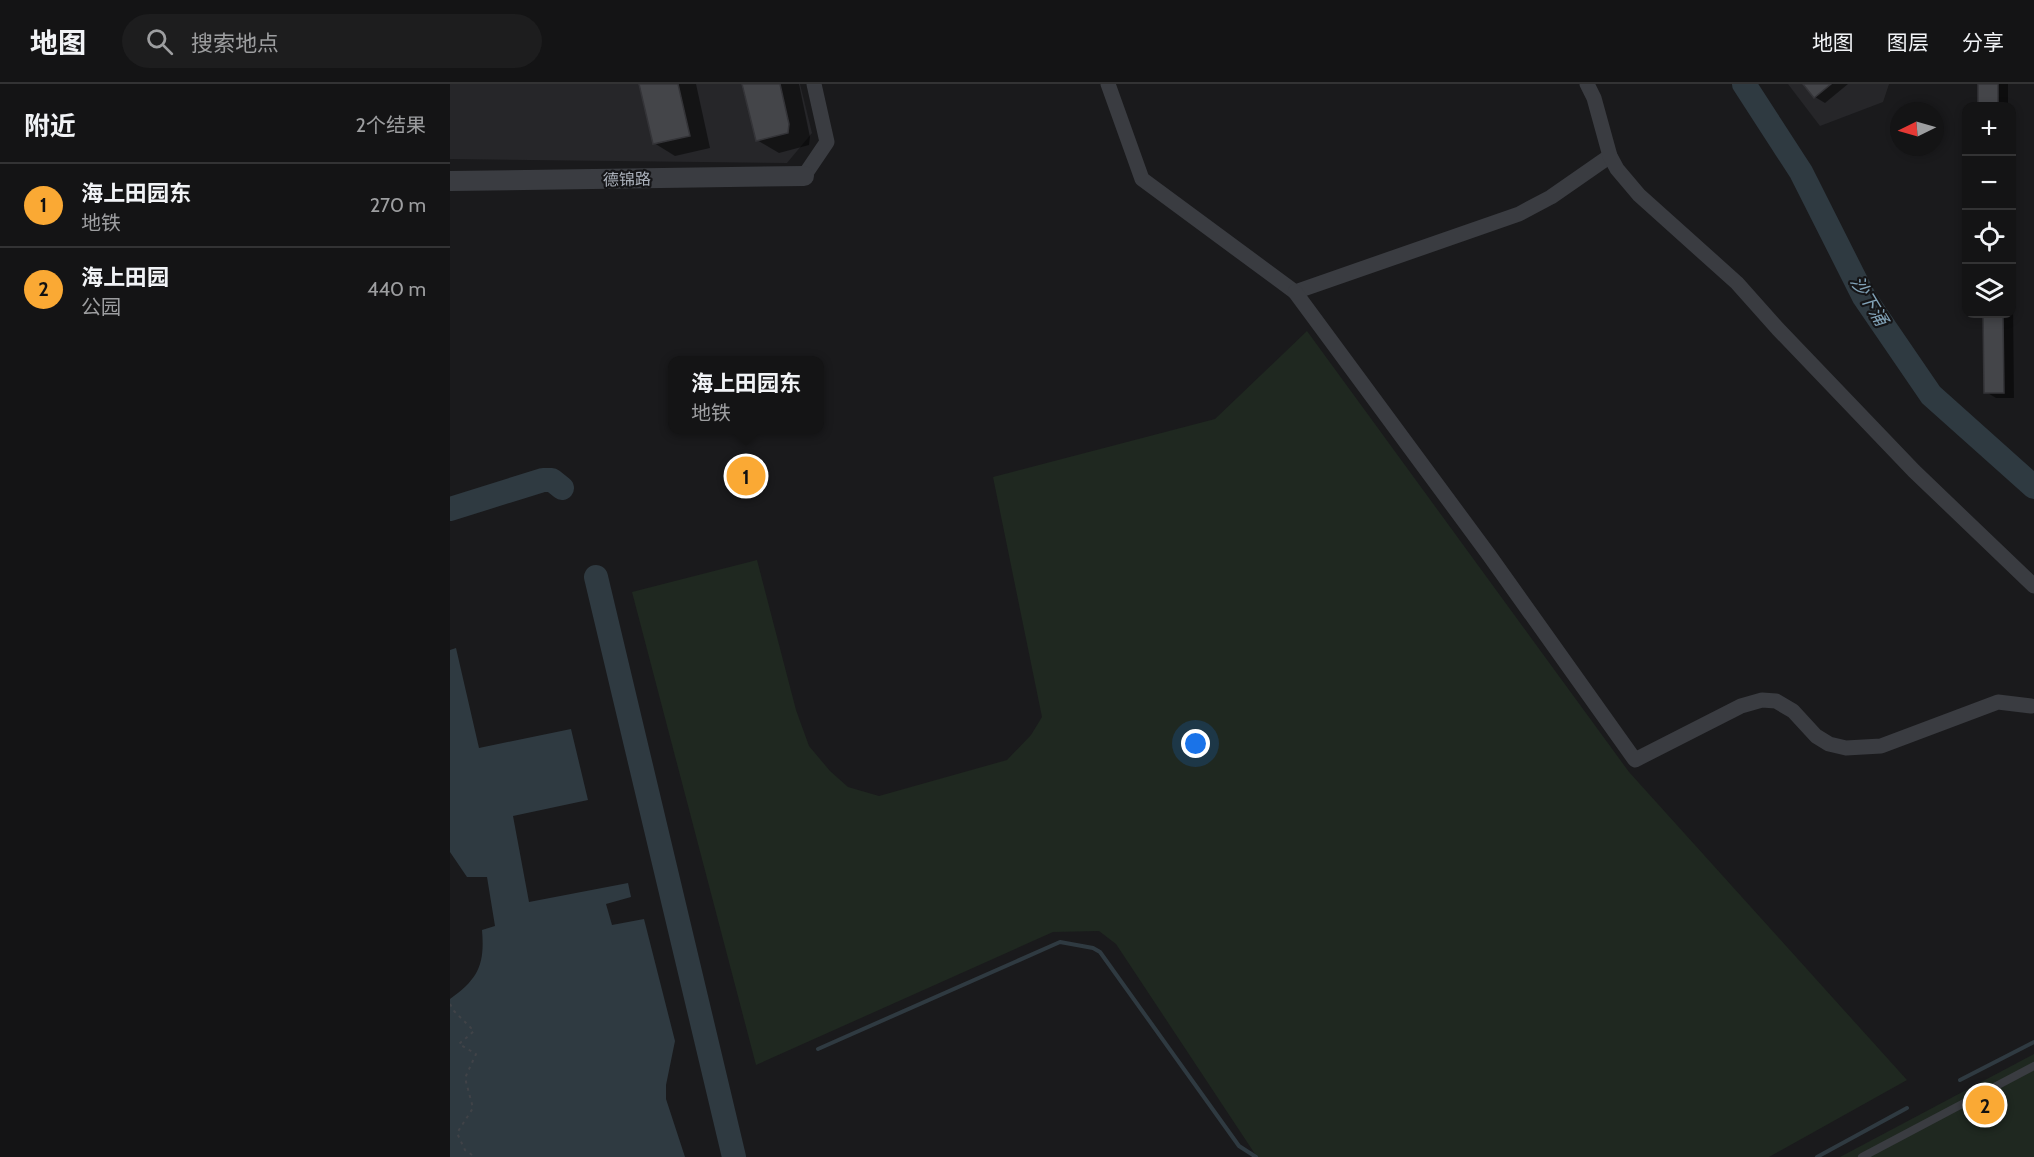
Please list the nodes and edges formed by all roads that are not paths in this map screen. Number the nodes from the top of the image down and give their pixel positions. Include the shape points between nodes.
1 (814, 84) edge
2 (1108, 84) edge
3 (1587, 84) edge
4 (1610, 156) junction
5 (804, 176) joint
6 (450, 181) edge
7 (1295, 292) junction
8 (2034, 586) edge
9 (2031, 706) dead end
10 (2034, 1066) edge
11 (1862, 1157) edge

1 - 5 street via 827,142
2 - 7 street via 1142,179
3 - 4 street
4 - 7 street via 1519,214
4 - 8 street via 1639,195 1737,283 1914,471
5 - 6 street, 德锦路
7 - 9 street via 1635,760 1741,706 1762,700 1776,701 1793,711 1816,736 1846,748 1881,746 1998,702
10 - 11 lane

